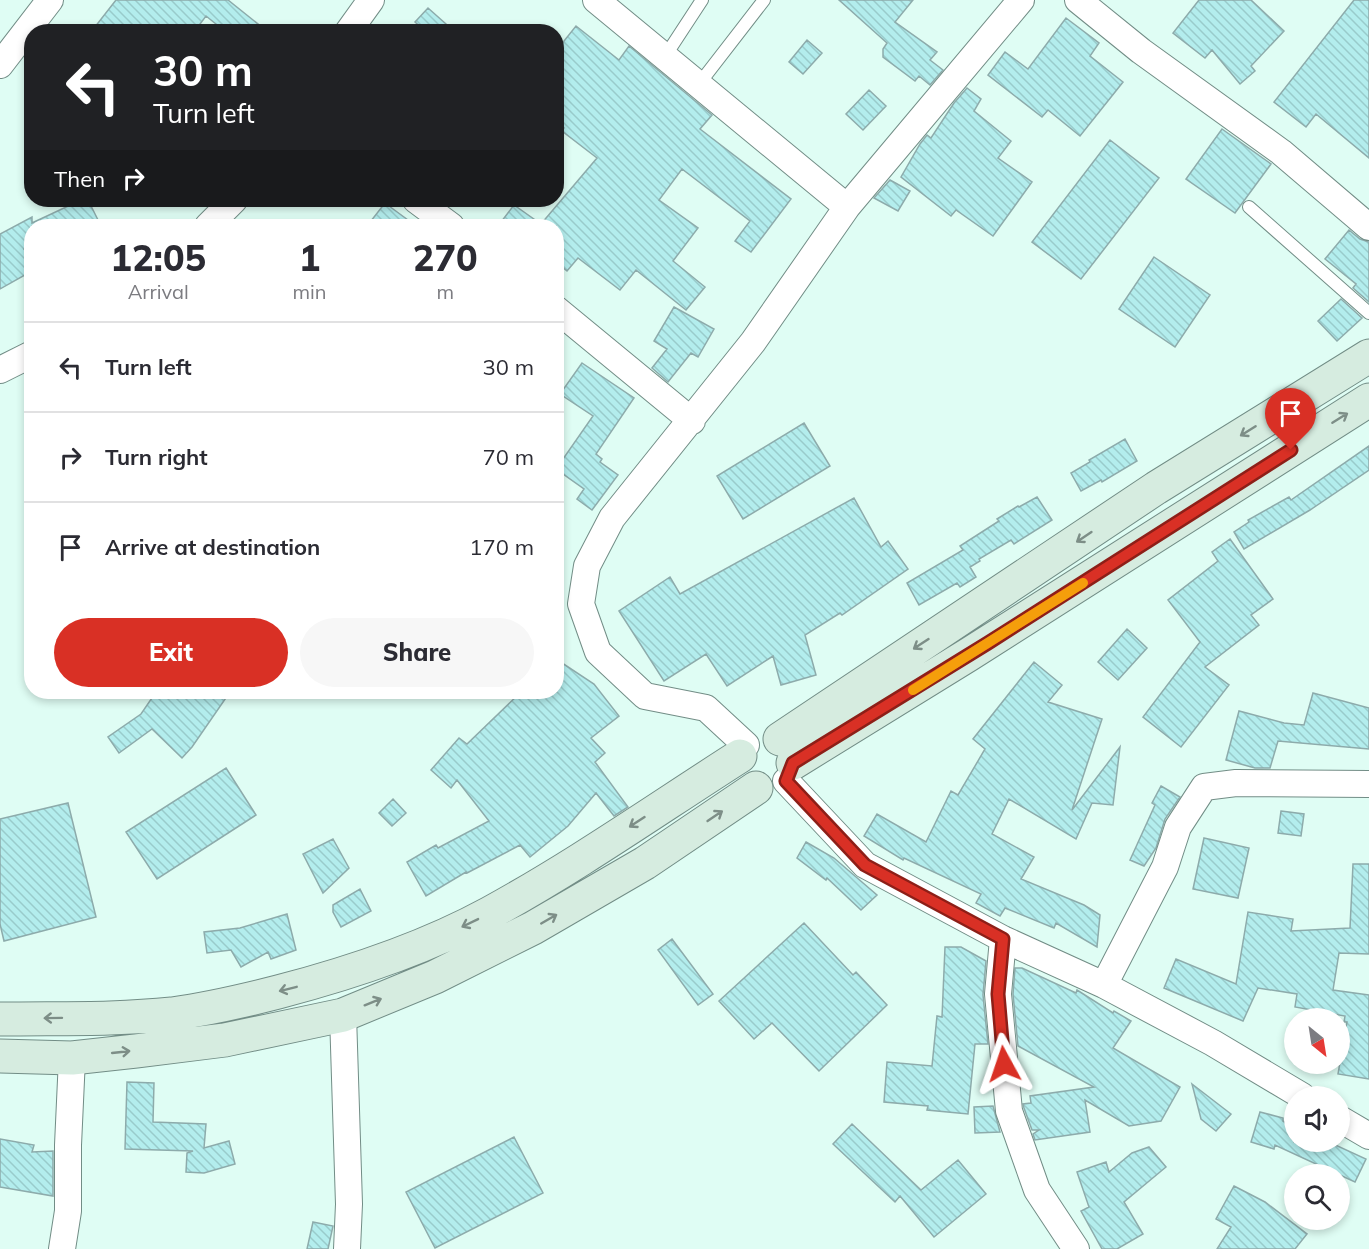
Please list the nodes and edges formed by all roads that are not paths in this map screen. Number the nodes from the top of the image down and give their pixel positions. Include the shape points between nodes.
1 (50, 0) edge
2 (371, 0) edge
3 (596, 0) edge
4 (702, 0) edge
5 (764, 0) edge
6 (1022, 0) edge
7 (1078, 0) edge
8 (32, 24) edge
9 (354, 24) edge
10 (24, 34) edge
11 (664, 58) junction
12 (0, 65) edge
13 (699, 84) junction
14 (227, 207) edge
15 (425, 207) edge
16 (847, 207) junction
17 (1249, 207) dead end
18 (215, 219) edge
19 (442, 219) edge
20 (1369, 227) edge
21 (1369, 313) edge
22 (564, 316) edge
23 (1369, 356) edge
24 (24, 358) edge
25 (0, 370) edge
26 (1369, 400) edge
27 (692, 421) junction
28 (743, 751) junction
29 (779, 768) junction
30 (1369, 784) edge
31 (1003, 939) junction
32 (1104, 985) junction
33 (343, 1015) junction
34 (0, 1019) edge
35 (0, 1056) edge
36 (72, 1058) junction
37 (1285, 1086) edge
38 (1350, 1125) edge
39 (1369, 1136) edge
40 (62, 1249) edge
41 (347, 1249) edge
42 (1076, 1249) edge

1 - 8 street
2 - 9 street
3 - 11 street
4 - 11 lane
5 - 13 lane
6 - 16 street
7 - 20 street via 1281,152
10 - 12 street
11 - 13 street
13 - 16 street
14 - 18 street
15 - 19 street
16 - 27 street via 753,342
17 - 21 lane
22 - 27 street
23 -> 29 main road via 1156,488
24 - 25 street
29 -> 26 main road via 988,643
27 - 28 street via 612,518 587,566 581,604 597,652 645,696 706,708
28 - 29 main road via 756,738 768,735
28 - 29 main road via 740,769 746,781
28 -> 34 main road via 490,913 365,967 227,1005 171,1014
29 - 31 street via 865,865
33 -> 29 main road via 435,977 533,928 645,863
30 - 32 street via 1266,782 1204,787 1178,826 1165,867
31 - 32 street
31 - 42 street via 998,994 1009,1111 1037,1190
32 - 37 street
36 -> 33 main road via 225,1040
33 - 41 street
35 - 36 main road
36 - 40 street via 68,1211
38 - 39 street

